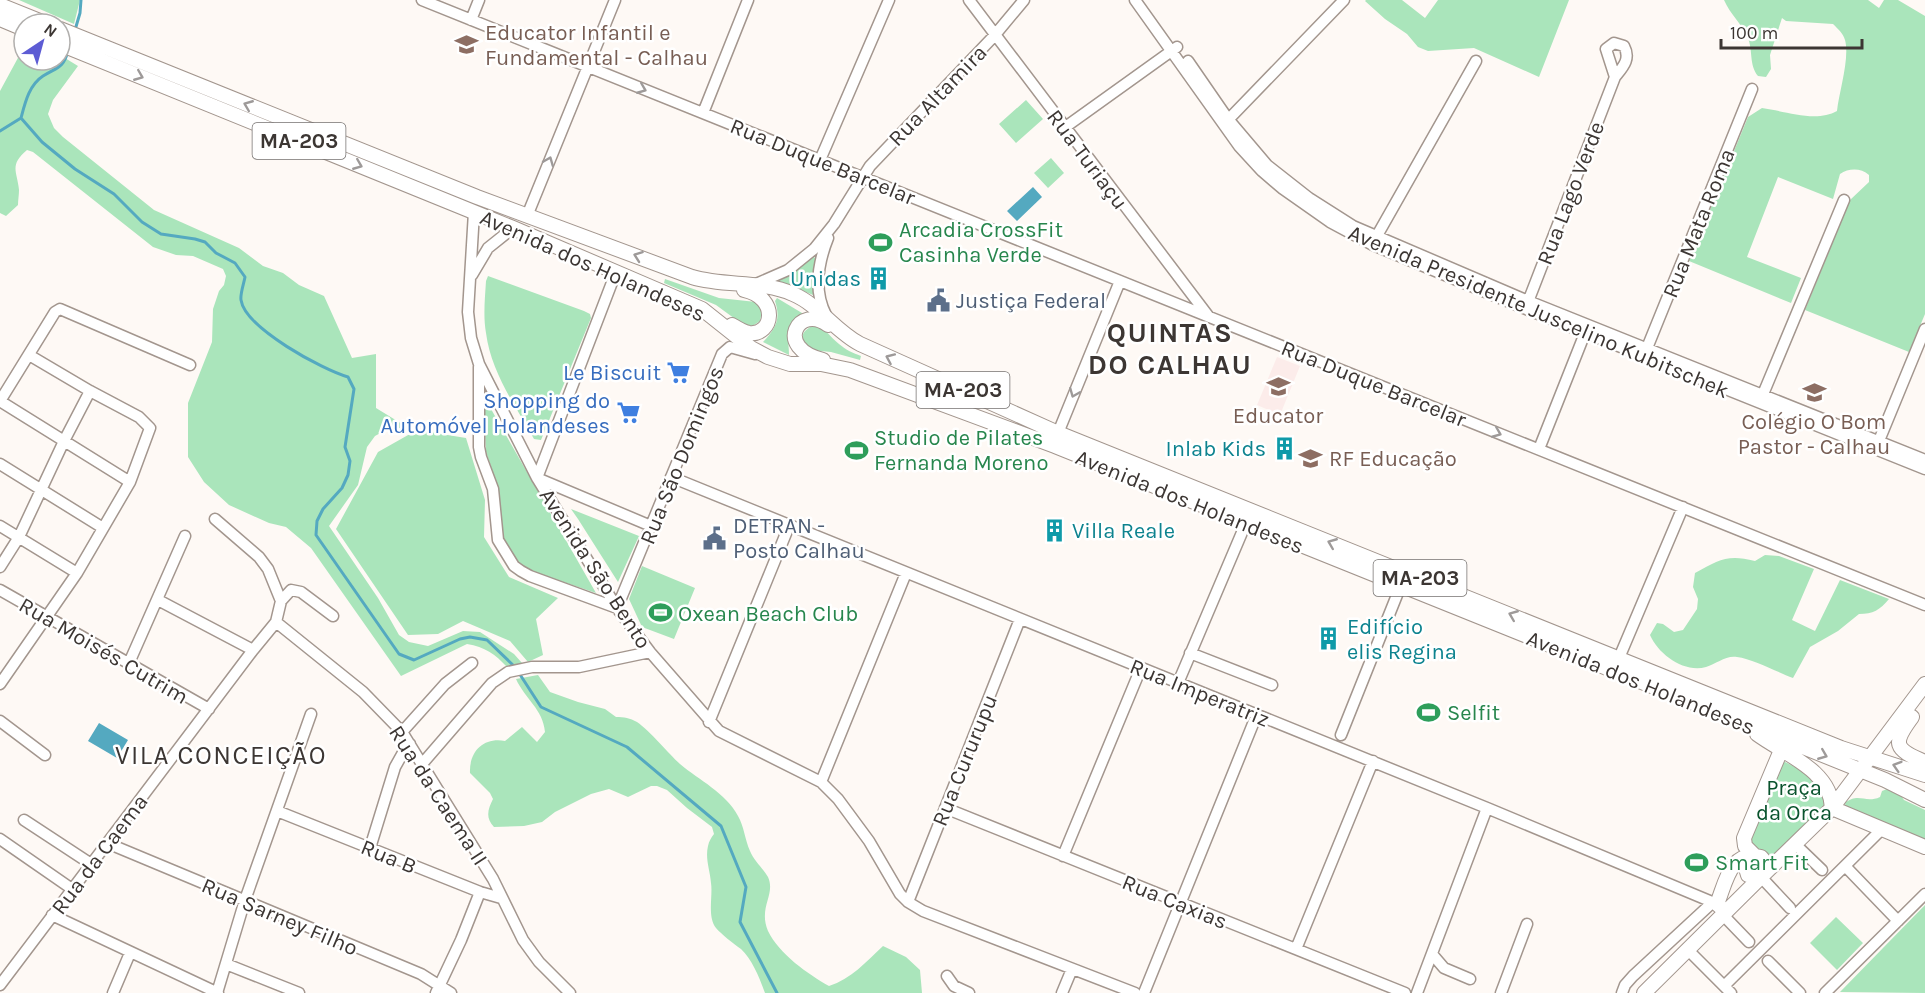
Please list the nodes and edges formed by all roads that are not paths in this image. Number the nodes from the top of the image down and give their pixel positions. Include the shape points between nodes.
1 (422, 0) edge
2 (479, 0) edge
3 (615, 0) edge
4 (748, 0) edge
5 (889, 0) edge
6 (969, 0) edge
7 (1024, 0) edge
8 (1135, 0) edge
9 (1143, 0) edge
10 (1344, 0) edge
11 (0, 5) edge
12 (17, 12) edge
13 (471, 20) junction
14 (994, 36) junction
15 (72, 40) edge
16 (87, 47) junction
17 (1174, 49) junction
18 (1476, 61) dead end
19 (588, 67) junction
20 (1615, 77) dead end
21 (1752, 89) dead end
22 (704, 113) junction
23 (1226, 122) junction
24 (1064, 128) junction
25 (820, 160) junction
26 (862, 177) junction
27 (1844, 200) dead end
28 (474, 212) junction
29 (527, 216) junction
30 (834, 224) junction
31 (513, 228) junction
32 (1375, 241) junction
33 (616, 272) junction
34 (693, 277) junction
35 (1120, 281) junction
36 (469, 284) junction
37 (751, 285) junction
38 (1527, 305) junction
39 (702, 309) junction
40 (1209, 317) junction
41 (831, 323) junction
42 (1587, 329) junction
43 (1925, 329) edge
44 (867, 348) junction
45 (1645, 353) junction
46 (29, 356) junction
47 (774, 360) junction
48 (479, 364) junction
49 (190, 365) dead end
50 (850, 370) junction
51 (90, 392) junction
52 (1761, 399) junction
53 (0, 401) edge
54 (1058, 433) junction
55 (64, 441) junction
56 (1877, 445) junction
57 (1539, 449) junction
58 (1925, 460) edge
59 (0, 464) edge
60 (1925, 469) edge
61 (671, 477) junction
62 (537, 478) junction
63 (130, 482) junction
64 (41, 489) junction
65 (1683, 507) junction
66 (215, 519) dead end
67 (1246, 523) junction
68 (0, 526) edge
69 (651, 526) junction
70 (789, 526) junction
71 (103, 528) junction
72 (186, 536) dead end
73 (19, 537) junction
74 (0, 567) edge
75 (77, 573) junction
76 (906, 573) junction
77 (1401, 585) junction
78 (0, 590) edge
79 (158, 600) junction
80 (281, 601) junction
81 (1925, 605) edge
82 (617, 608) junction
83 (47, 616) junction
84 (333, 616) dead end
85 (1020, 619) junction
86 (276, 622) junction
87 (253, 650) junction
88 (650, 652) junction
89 (1190, 653) junction
90 (1619, 658) junction
91 (129, 663) junction
92 (472, 663) dead end
93 (1141, 668) junction
94 (1, 679) edge
95 (1178, 683) junction
96 (1925, 684) edge
97 (1272, 685) dead end
98 (1925, 699) edge
99 (209, 710) junction
100 (311, 714) dead end
101 (1257, 714) junction
102 (0, 721) edge
103 (710, 722) junction
104 (1781, 724) junction
105 (402, 732) junction
106 (1341, 735) dead end
107 (410, 744) junction
108 (1783, 745) junction
109 (45, 755) dead end
110 (1870, 758) junction
111 (1373, 761) junction
112 (1925, 762) edge
113 (422, 764) junction
114 (1860, 770) junction
115 (1925, 775) edge
116 (1885, 780) junction
117 (821, 782) junction
118 (1925, 800) edge
119 (945, 808) junction
120 (1487, 808) junction
121 (1832, 808) junction
122 (277, 811) junction
123 (24, 820) dead end
124 (1882, 829) junction
125 (0, 839) edge
126 (107, 843) junction
127 (1795, 844) junction
128 (1925, 847) edge
129 (370, 848) junction
130 (1063, 856) junction
131 (91, 864) junction
132 (1762, 864) junction
133 (1845, 866) junction
134 (1822, 870) dead end
135 (72, 889) junction
136 (480, 892) junction
137 (1925, 894) edge
138 (501, 898) junction
139 (245, 900) junction
140 (909, 902) junction
141 (1180, 903) junction
142 (1720, 908) junction
143 (1790, 908) dead end
144 (52, 915) junction
145 (1898, 921) junction
146 (1527, 924) dead end
147 (1749, 942) dead end
148 (1296, 950) junction
149 (1688, 950) junction
150 (130, 953) junction
151 (1432, 954) junction
152 (1768, 961) dead end
153 (226, 964) junction
154 (1072, 969) junction
155 (947, 976) dead end
156 (1470, 978) dead end
157 (0, 985) edge
158 (438, 989) edge
159 (1727, 990) edge
160 (1650, 991) edge
161 (114, 993) edge
162 (217, 993) edge
163 (299, 993) edge
164 (451, 993) edge
165 (570, 993) edge
166 (969, 993) edge
167 (1062, 993) edge
168 (1135, 993) edge
169 (1144, 993) edge
170 (1405, 993) edge
171 (1417, 993) edge
172 (1500, 993) edge
173 (1622, 993) edge
174 (1800, 993) edge
175 (1825, 993) edge

1 - 13 street, Rua Duque Barcelar
2 - 13 street
3 - 19 street
4 - 22 street
5 - 25 street
6 - 14 street, Rua Turiaçu
7 - 14 street, Rua Altamira
8 - 17 street, Avenida Presidente Juscelino Kubitschek
9 - 17 street, Avenida Presidente Juscelino Kubitschek
10 - 23 street
11 - 12 main road
13 - 19 street, Rua Duque Barcelar
14 - 24 street, Rua Turiaçu
14 - 26 street, Rua Altamira
15 - 16 main road, Avenida dos Holandeses / MA-203
16 -> 28 main road, Avenida dos Holandeses / MA-203
29 -> 16 main road, Avenida dos Holandeses / MA-203
17 - 23 street, Avenida Presidente Juscelino Kubitschek
17 - 24 street
18 - 32 street
19 -> 22 street, Rua Duque Barcelar
29 -> 19 street
20 - 38 street, Rua Lago Verde
21 - 45 street, Rua Mata Roma
22 - 25 street, Rua Duque Barcelar
23 - 32 street, Avenida Presidente Juscelino Kubitschek via 1286,182
24 - 40 street, Rua Turiaçu
25 - 26 street, Rua Duque Barcelar
26 - 30 street, Rua Altamira
26 - 35 street, Rua Duque Barcelar
27 - 52 street
28 - 31 main road, Avenida dos Holandeses / MA-203
28 - 36 street, Avenida São Bento
34 -> 29 main road, Avenida dos Holandeses / MA-203
30 - 37 street, Rua Altamira via 800,262 773,278
30 - 41 street, Rua Altamira via 821,258 817,286
31 - 33 main road, Avenida dos Holandeses / MA-203
31 - 36 street, Avenida São Bento via 488,248
32 - 38 street, Avenida Presidente Juscelino Kubitschek
33 - 39 main road, Avenida dos Holandeses / MA-203
33 - 62 street
34 - 37 main road, Avenida dos Holandeses / MA-203
34 - 39 main road via 756,294 765,302 769,315 763,328 750,333
35 - 40 street, Rua Duque Barcelar
35 -> 54 street
36 - 48 street, Avenida São Bento via 469,325
37 - 41 main road, Avenida dos Holandeses / MA-203 via 794,294
38 - 42 street, Avenida Presidente Juscelino Kubitschek
39 - 47 main road, Avenida dos Holandeses / MA-203 via 751,348
40 -> 57 street, Rua Duque Barcelar
41 - 44 main road, Avenida dos Holandeses / MA-203
42 - 45 street, Avenida Presidente Juscelino Kubitschek
42 - 57 street
43 - 56 street
44 - 50 main road via 847,340 816,318 806,319 798,326 795,340 802,351
54 -> 44 main road, Avenida dos Holandeses / MA-203
45 - 52 street, Avenida Presidente Juscelino Kubitschek
46 - 49 street via 60,309
46 - 51 street
46 - 53 street
47 - 50 main road, Avenida dos Holandeses / MA-203
47 - 61 street, Rua São Domingos via 736,348 725,350
48 - 62 street, Avenida São Bento
48 - 82 street via 479,447 493,489 501,548 514,566 530,576
50 - 67 main road, Avenida dos Holandeses / MA-203
51 - 55 street
51 - 63 street via 139,417 150,428
52 - 56 street, Avenida Presidente Juscelino Kubitschek
53 - 55 street
90 -> 54 main road, Avenida dos Holandeses / MA-203
55 - 63 street
55 - 64 street
56 - 58 street, Avenida Presidente Juscelino Kubitschek
56 - 60 street, Avenida Presidente Juscelino Kubitschek
57 - 65 street, Rua Duque Barcelar
59 - 64 street
61 - 69 street, Rua São Domingos
61 - 70 street, Rua Imperatriz
62 - 69 street
62 - 82 street, Avenida São Bento
63 - 71 street
64 - 71 street
64 - 73 street
65 - 81 street, Rua Duque Barcelar
65 - 90 street
66 - 80 street via 268,568
67 - 77 main road, Avenida dos Holandeses / MA-203
67 - 89 street
68 - 73 street
69 - 82 street, Rua São Domingos
70 - 76 street, Rua Imperatriz
70 - 103 street
71 - 75 street
72 - 79 street
73 - 74 street
73 - 75 street
75 - 83 street
76 - 85 street, Rua Imperatriz
76 - 117 street
77 - 106 street
77 - 108 main road, Avenida dos Holandeses / MA-203 via 1741,722
78 - 83 street, Rua Moisés Cutrim
79 - 87 street
79 - 91 street
80 - 84 street via 294,590
80 - 86 street, Rua da Caema
82 - 88 street, Avenida São Bento
83 - 91 street, Rua Moisés Cutrim
83 - 94 street
85 - 93 street, Rua Imperatriz
85 - 119 street, Rua Cururupu
86 - 87 street, Rua da Caema
86 - 105 street, Rua da Caema II via 363,692
87 - 99 street, Rua da Caema
88 - 103 street, Avenida São Bento
88 - 113 street via 579,667 532,667 508,672 492,683
89 - 95 street
89 - 97 street
90 - 104 main road, Avenida dos Holandeses / MA-203
91 - 99 street, Rua Moisés Cutrim
92 - 105 street via 445,684
93 - 95 street, Rua Imperatriz
93 - 130 street
95 - 101 street, Rua Imperatriz
96 - 110 main road
98 - 112 main road via 1898,739 1901,748
99 - 126 street, Rua da Caema
100 - 122 street
101 - 111 street, Rua Imperatriz
101 - 141 street
102 - 109 street
103 - 117 street, Avenida São Bento via 719,731
104 - 108 main road
104 - 110 main road, Avenida dos Holandeses / MA-203
105 - 107 street, Rua da Caema II
107 - 113 street, Rua da Caema II
107 - 129 street via 395,767
108 -> 114 main road, Avenida dos Holandeses
108 - 121 main road via 1817,776 1828,791
108 - 132 main road via 1744,838 1745,846
110 - 114 main road
115 -> 110 main road, Avenida dos Holandeses / MA-203
110 - 116 main road via 1873,768
111 - 120 street, Rua Imperatriz
111 - 148 street
113 - 138 street, Rua da Caema II
114 - 116 main road, Avenida dos Holandeses
114 - 121 main road
116 - 118 main road, Avenida dos Holandeses
117 - 140 street, Avenida São Bento via 854,818 900,894
119 - 130 street, Rua Caxias
119 - 140 street, Rua Cururupu
120 - 142 street, Rua Imperatriz
120 - 151 street
121 - 124 main road
121 - 127 main road
122 - 129 street, Rua B
122 - 139 street
123 - 131 street
124 - 128 main road
124 - 133 street
125 - 135 street
126 - 131 street, Rua da Caema
126 - 139 street, Rua Sarney Filho
127 - 132 main road
127 - 134 street
129 - 136 street, Rua B
130 - 141 street, Rua Caxias
131 - 135 street, Rua da Caema
132 - 142 main road
132 - 142 main road via 1742,857 1736,861
132 - 143 street
133 - 145 street
133 - 159 street
135 - 144 street, Rua da Caema
136 - 138 street, Rua B
136 - 158 street
137 - 145 street
138 - 165 street, Rua da Caema II via 528,948
139 - 153 street
139 - 158 street, Rua Sarney Filho via 421,974
140 - 154 street, Avenida São Bento via 923,911
141 - 148 street, Rua Caxias
141 - 169 street
142 - 147 street
142 - 149 main road
142 - 173 street via 1633,976
144 - 150 street
144 - 157 street, Rua da Caema
145 - 175 street
146 - 172 street
148 - 170 street, Rua Caxias
149 - 159 street
149 - 160 main road
150 - 161 street
150 - 162 street
151 - 156 street via 1444,968
151 - 171 street
152 - 174 street
153 - 162 street
153 - 163 street
154 - 167 street
154 - 168 street, Avenida São Bento
155 - 166 street via 954,986
158 - 164 street, Rua Sarney Filho

